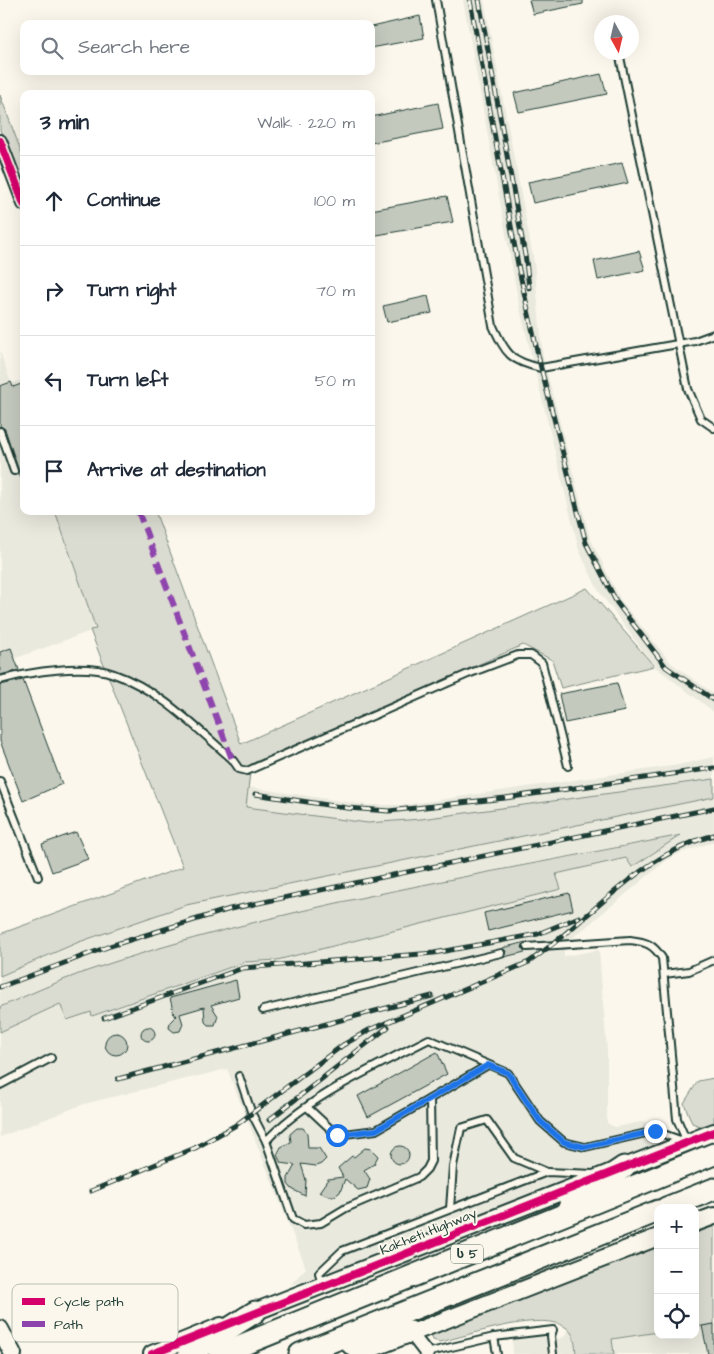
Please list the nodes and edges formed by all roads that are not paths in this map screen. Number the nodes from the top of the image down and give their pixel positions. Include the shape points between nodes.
1 (436, 0) edge
2 (621, 60) edge
3 (0, 140) edge
4 (20, 193) edge
5 (714, 334) edge
6 (678, 345) junction
7 (714, 428) edge
8 (0, 431) edge
9 (3, 448) edge
10 (14, 471) dead end
11 (0, 680) edge
12 (568, 766) dead end
13 (0, 781) edge
14 (38, 877) dead end
15 (527, 947) dead end
16 (501, 953) dead end
17 (714, 960) edge
18 (664, 974) junction
19 (263, 1010) dead end
20 (51, 1058) dead end
21 (488, 1065) junction
22 (239, 1076) dead end
23 (0, 1085) edge
24 (430, 1099) junction
25 (307, 1107) junction
26 (714, 1132) edge
27 (266, 1141) junction
28 (687, 1142) junction
29 (714, 1154) edge
30 (614, 1171) junction
31 (547, 1172) junction
32 (714, 1189) edge
33 (714, 1198) edge
34 (686, 1200) junction
35 (676, 1204) edge
36 (450, 1209) junction
37 (654, 1213) edge
38 (714, 1216) edge
39 (699, 1222) edge
40 (531, 1228) junction
41 (654, 1239) edge
42 (323, 1287) junction
43 (255, 1312) junction
44 (0, 1329) edge
45 (410, 1332) junction
46 (494, 1337) junction
47 (425, 1353) edge
48 (13, 1354) edge
49 (152, 1354) edge
50 (189, 1354) edge
51 (220, 1354) edge
52 (301, 1354) edge
53 (358, 1354) edge
54 (497, 1354) edge
55 (553, 1354) edge

1 - 6 lane via 493,326 502,346 518,363 541,368
2 - 6 lane
3 - 4 street
5 - 6 lane
6 - 7 lane via 688,389 701,418
8 - 9 lane
9 - 10 lane
11 - 12 lane via 32,672 81,669 112,673 138,684 169,705 232,759 239,769 248,771 468,674 518,655 532,655 542,664 549,683
13 - 14 lane
15 - 18 lane via 630,940 646,942 662,958
16 - 19 lane
17 - 18 lane via 689,971
18 - 28 lane via 677,1119
20 - 23 lane
21 - 24 lane
21 - 25 lane via 429,1039
21 - 28 lane via 508,1073 540,1121 564,1142 585,1147 655,1131
22 - 27 lane via 252,1114
24 - 25 lane via 376,1130 337,1135
24 - 27 lane via 431,1161 427,1169 419,1177 346,1208 321,1223 304,1225 293,1219
25 - 27 lane via 281,1125
26 - 28 street, Kakheti Highway
28 - 30 street, Kakheti Highway
29 - 40 highway, ს 5
30 - 31 lane
30 - 40 highway
30 - 42 street, Kakheti Highway
31 - 36 lane
31 - 36 lane via 514,1158 487,1120 461,1128 453,1166
32 - 34 highway
33 - 34 highway
34 - 35 highway
36 - 42 lane via 342,1251 319,1273
37 - 52 highway, ს 5
38 - 39 street
40 - 51 highway, ს 5
41 - 45 street
42 - 43 street, Kakheti Highway
43 - 49 street, Kakheti Highway
43 - 50 highway
44 - 48 street
45 - 47 street
45 - 52 highway
45 - 53 street
46 - 47 lane
46 - 54 lane
46 - 55 lane via 553,1330

